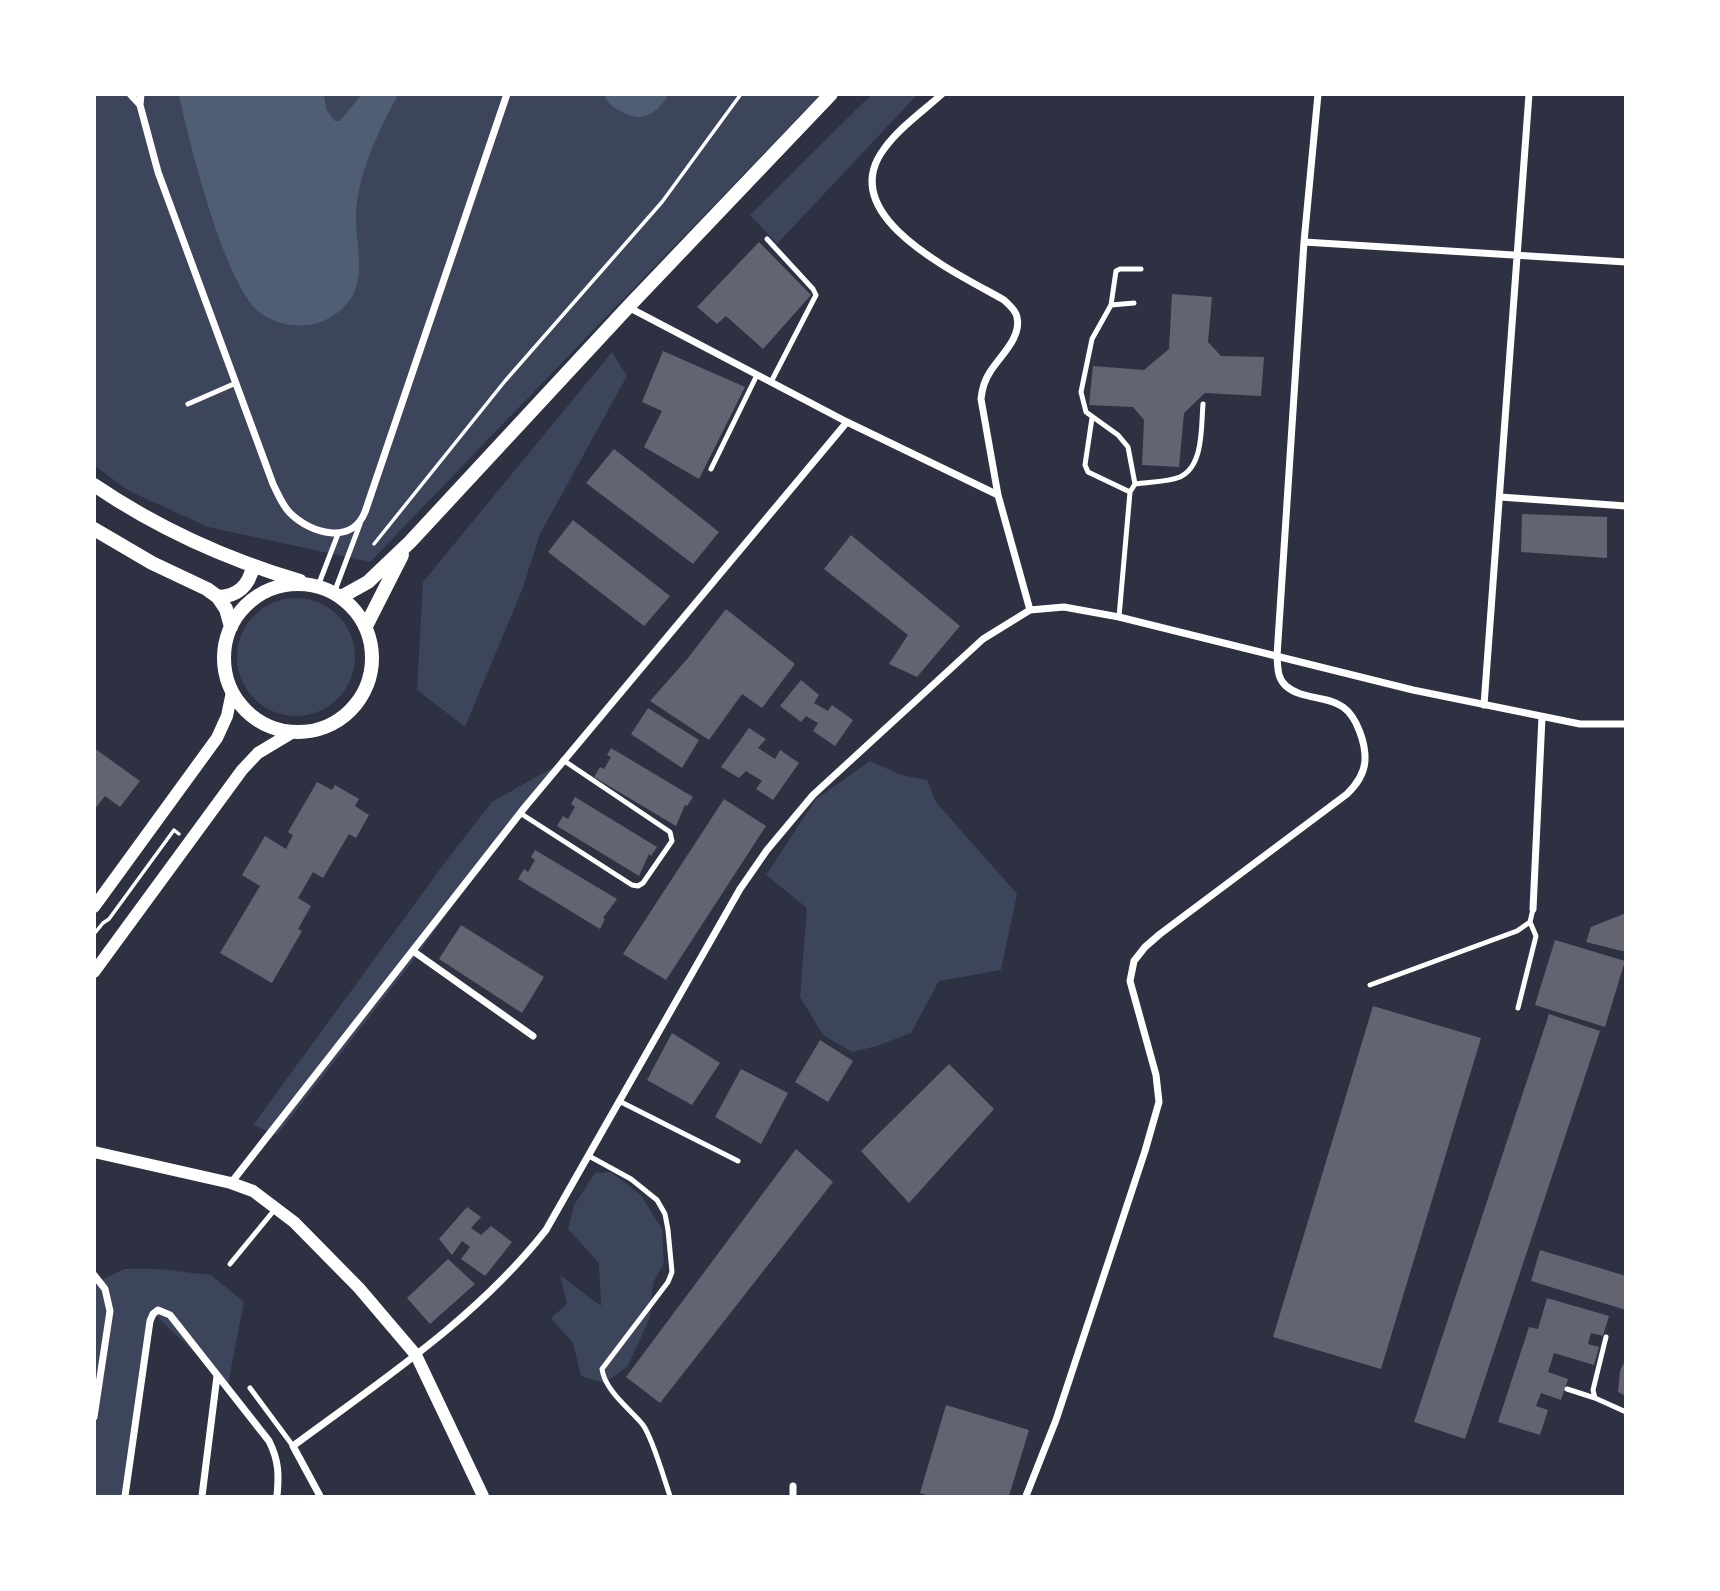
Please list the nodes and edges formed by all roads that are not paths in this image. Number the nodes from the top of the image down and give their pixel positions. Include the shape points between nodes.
1 (130, 94) edge
2 (141, 94) edge
3 (507, 94) edge
4 (831, 94) edge
5 (942, 94) edge
6 (1318, 94) edge
7 (1530, 94) edge
8 (141, 105) junction
9 (767, 239) dead end
10 (1304, 242) junction
11 (1519, 255) junction
12 (1626, 262) edge
13 (1141, 269) dead end
14 (1134, 303) dead end
15 (1111, 304) junction
16 (628, 307) junction
17 (757, 375) junction
18 (771, 382) junction
19 (236, 383) junction
20 (188, 404) dead end
21 (1203, 404) dead end
22 (1092, 418) junction
23 (846, 422) junction
24 (711, 468) dead end
25 (1135, 484) junction
26 (94, 485) edge
27 (1130, 492) junction
28 (998, 495) junction
29 (1500, 497) junction
30 (1626, 506) edge
31 (360, 524) junction
32 (94, 529) edge
33 (338, 534) junction
34 (410, 542) junction
35 (253, 566) junction
36 (372, 578) junction
37 (313, 585) junction
38 (382, 593) junction
39 (337, 595) junction
40 (218, 597) junction
41 (1030, 610) junction
42 (1119, 617) junction
43 (366, 626) junction
44 (230, 627) junction
45 (1277, 656) junction
46 (232, 692) junction
47 (1485, 705) junction
48 (1542, 717) junction
49 (1626, 724) edge
50 (293, 732) junction
51 (563, 760) junction
52 (520, 813) junction
53 (94, 907) edge
54 (1533, 909) joint
55 (1530, 922) junction
56 (414, 951) junction
57 (94, 972) edge
58 (1370, 985) dead end
59 (1518, 1009) dead end
60 (533, 1036) dead end
61 (619, 1101) junction
62 (94, 1152) edge
63 (589, 1156) junction
64 (737, 1161) dead end
65 (231, 1183) junction
66 (276, 1208) junction
67 (230, 1265) dead end
68 (94, 1275) edge
69 (1606, 1337) dead end
70 (416, 1355) junction
71 (217, 1376) junction
72 (250, 1388) dead end
73 (1567, 1389) dead end
74 (1595, 1398) junction
75 (1626, 1412) edge
76 (94, 1417) edge
77 (293, 1446) junction
78 (793, 1486) dead end
79 (125, 1496) edge
80 (202, 1496) edge
81 (277, 1496) edge
82 (320, 1496) edge
83 (483, 1496) edge
84 (670, 1496) edge
85 (793, 1496) edge
86 (1026, 1496) edge

1 - 8 street
2 - 8 street
3 - 31 street
4 - 16 main road
5 - 28 street via 883,150 871,178 876,199 904,237 925,255 1014,309 1018,327 990,372 981,399
6 - 10 street
7 - 11 street
8 - 19 street via 158,172
9 - 18 lane via 816,295
10 - 11 street
10 - 45 street
11 - 12 street
11 - 29 street
13 - 15 lane via 1116,271
14 - 15 lane
15 - 22 lane via 1091,339 1081,392
16 - 17 street
16 - 34 main road
17 - 18 street
17 - 24 lane
18 - 23 street
19 - 20 lane
19 - 33 street via 282,502 300,522
21 - 25 lane via 1192,466 1180,477
22 - 25 lane via 1128,447
22 - 27 lane via 1084,465 1088,472
23 - 28 street
23 - 51 street
25 - 27 lane
26 - 35 main road via 210,551
27 - 42 lane
28 - 41 street
29 - 30 street
29 - 47 street
31 - 33 street
31 - 39 lane
32 - 40 main road
33 - 37 lane
34 - 36 main road
34 - 38 main road
35 - 37 main road
35 - 40 main road via 240,590
36 - 38 lane
36 - 39 main road via 358,589
37 - 39 main road
37 - 44 main road via 274,587 241,610
38 - 43 main road
39 - 43 main road
40 - 44 main road
41 - 42 street via 1064,607
41 - 61 street via 983,639 813,795 740,889
42 - 45 street
43 - 50 main road via 372,664 359,700 330,725
44 - 46 main road via 224,669
45 - 47 street
45 - 86 street via 1278,676 1287,687 1345,708 1357,725 1364,750 1362,773 1347,794 1160,933 1134,961 1130,981 1157,1075 1159,1102 1056,1420
46 - 50 main road via 254,718
46 - 53 street via 217,738
47 - 48 street
48 - 49 street via 1580,724
48 - 54 street
50 - 57 street via 258,753 242,770
51 - 52 street
51 - 52 lane via 670,832 672,841 643,883 632,885
52 - 56 street
54 - 55 lane
55 - 58 lane via 1517,931
55 - 59 lane via 1536,936
56 - 60 street
56 - 65 street
61 - 63 street
61 - 64 lane
62 - 65 street
63 - 70 street via 546,1230 524,1258
63 - 84 lane via 631,1179 657,1200 665,1214 672,1272 668,1282 602,1369 611,1390 646,1429
65 - 66 street via 253,1191
66 - 67 lane
66 - 70 street via 359,1288
68 - 76 street via 105,1289 110,1311
69 - 74 lane
70 - 77 street
70 - 83 street
71 - 79 street via 170,1315 158,1310 153,1314
71 - 80 street
71 - 81 street via 278,1457
72 - 77 lane
73 - 74 lane
74 - 75 lane
77 - 82 street
78 - 85 street

